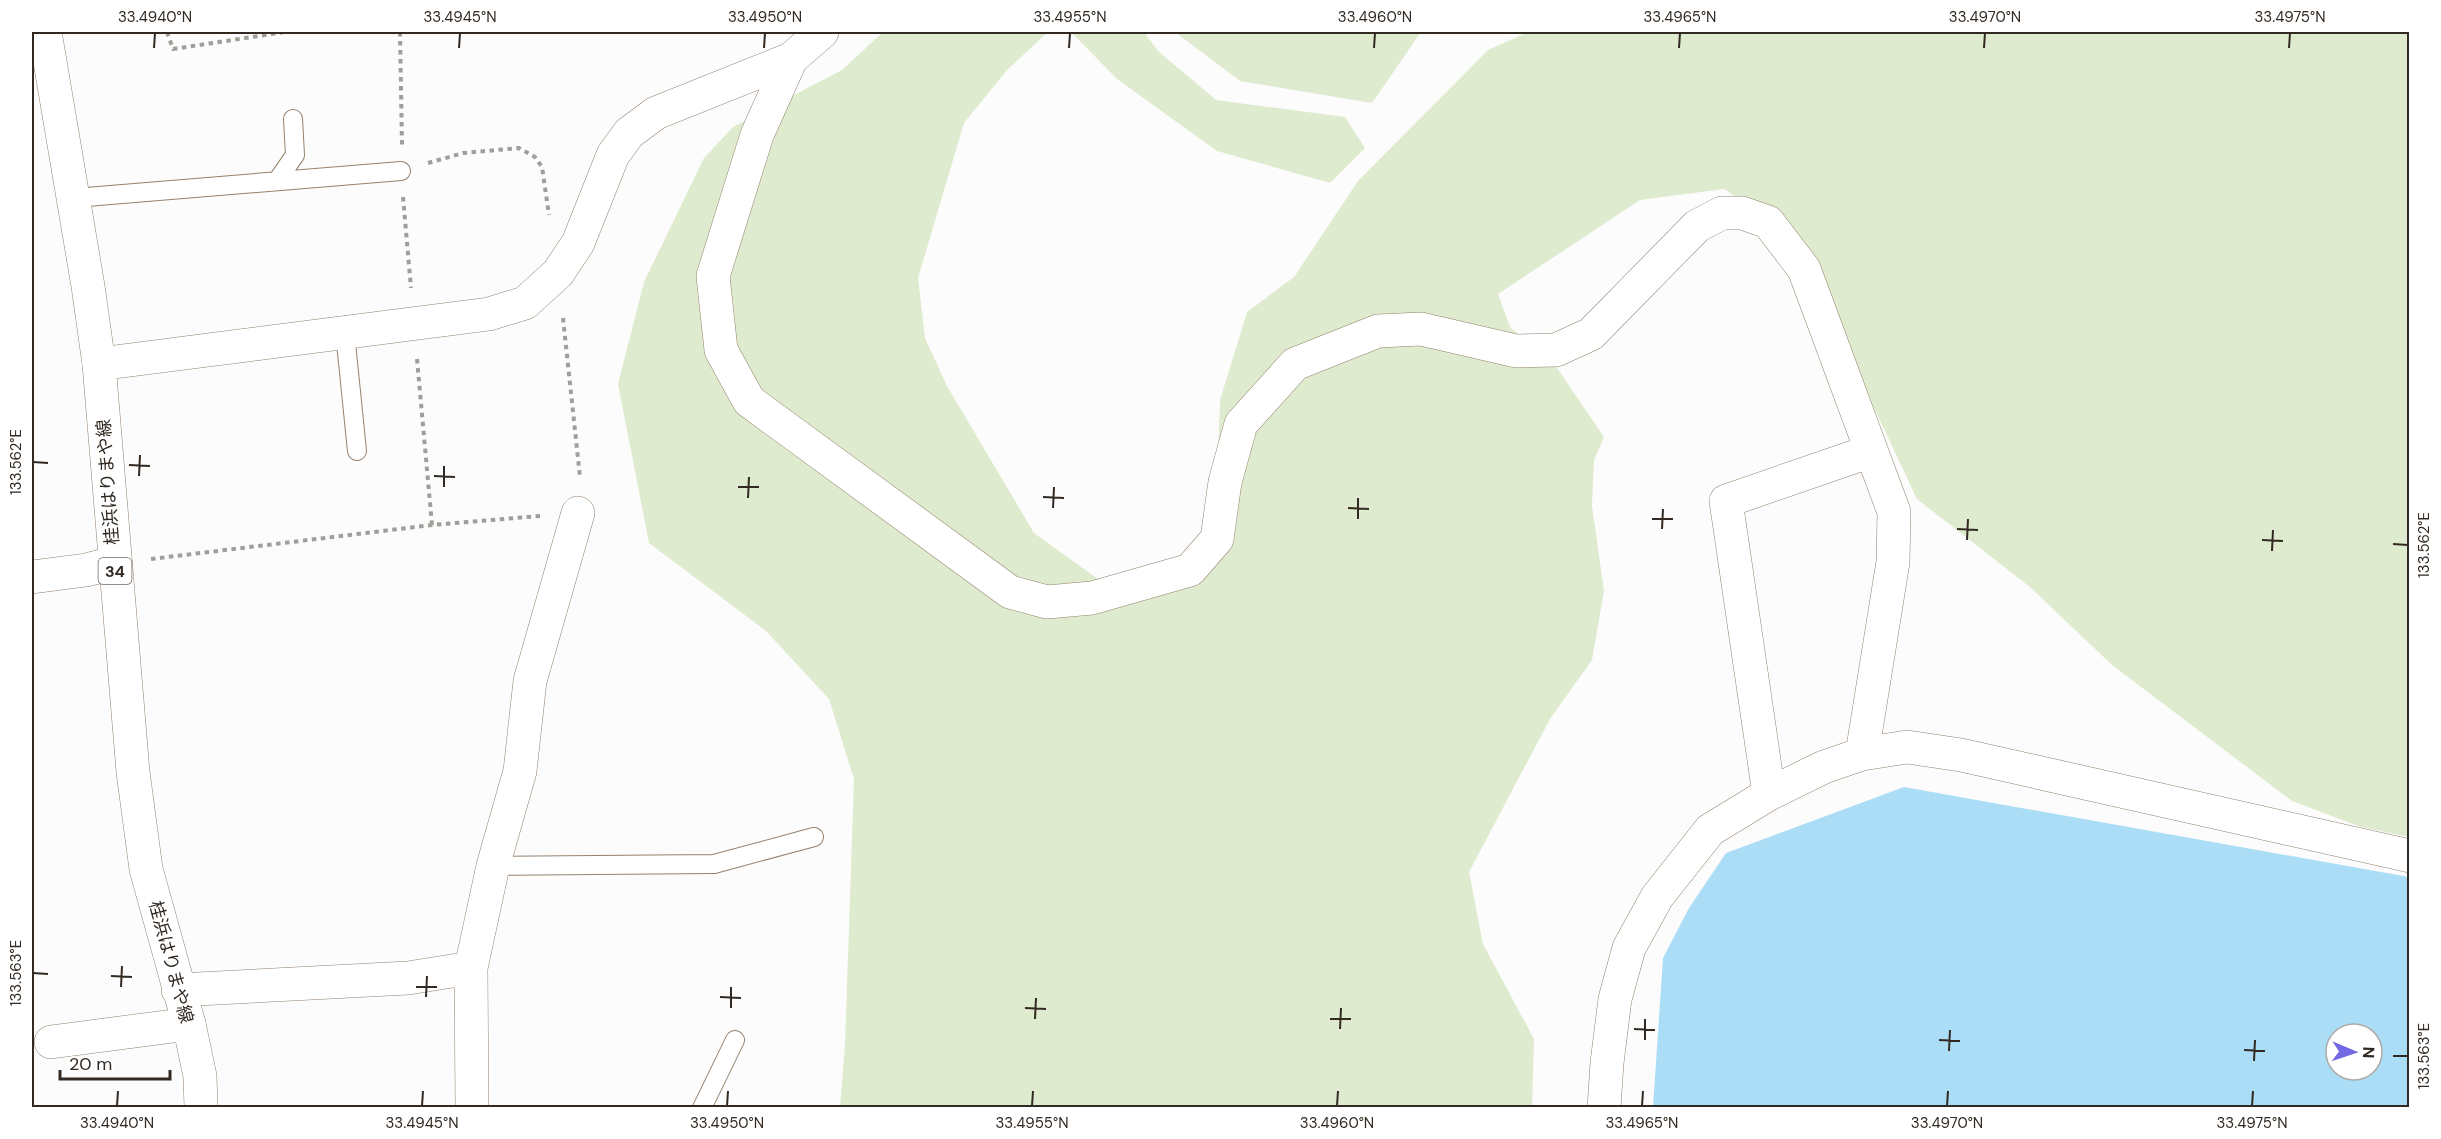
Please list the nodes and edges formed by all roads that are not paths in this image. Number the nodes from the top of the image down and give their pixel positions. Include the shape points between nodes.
1 (45, 32) edge
2 (822, 32) edge
3 (790, 59) junction
4 (42, 74) edge
5 (293, 119) dead end
6 (401, 171) road end
7 (277, 181) junction
8 (74, 198) junction
9 (345, 333) junction
10 (99, 364) junction
11 (357, 451) dead end
12 (1871, 451) junction
13 (578, 513) road end
14 (114, 563) junction
15 (32, 577) edge
16 (1862, 754) junction
17 (1769, 794) junction
18 (814, 837) dead end
19 (2409, 856) edge
20 (493, 866) junction
21 (471, 968) junction
22 (178, 990) junction
23 (189, 1024) junction
24 (735, 1040) dead end
25 (51, 1042) dead end
26 (201, 1107) edge
27 (472, 1107) edge
28 (702, 1107) edge
29 (1604, 1107) edge

1 - 4 street, 桂浜はりまや線 / 34
2 - 3 street
3 - 9 street via 656,113 629,133 613,155 578,243 558,273 525,303 489,314
3 - 12 street via 757,135 713,276 721,350 749,401 1010,592 1047,602 1092,598 1190,570 1217,539 1225,482 1242,424 1295,364 1378,331 1420,328 1516,351 1556,350 1591,334 1697,226 1722,213 1742,213 1768,222 1804,269
4 - 8 street, 桂浜はりまや線 / 34
5 - 7 lane via 296,155
6 - 7 lane
7 - 8 lane
8 - 10 street, 桂浜はりまや線 / 34
9 - 10 street
9 - 11 lane
10 - 14 street, 桂浜はりまや線 / 34
12 - 16 street via 1894,512 1893,562
12 - 17 street via 1726,501
13 - 20 street via 530,681 520,771
14 - 15 street
14 - 22 street, 桂浜はりまや線 / 34 via 146,869
16 - 17 street via 1824,767
16 - 19 street via 1907,747 1961,755
17 - 29 street via 1710,830 1657,897 1629,948 1615,999
18 - 20 lane via 714,864
20 - 21 street
21 - 22 street via 408,978
21 - 27 street
22 - 23 street, 桂浜はりまや線 / 34
23 - 25 street
23 - 26 street, 桂浜はりまや線 / 34 via 200,1076
24 - 28 lane

